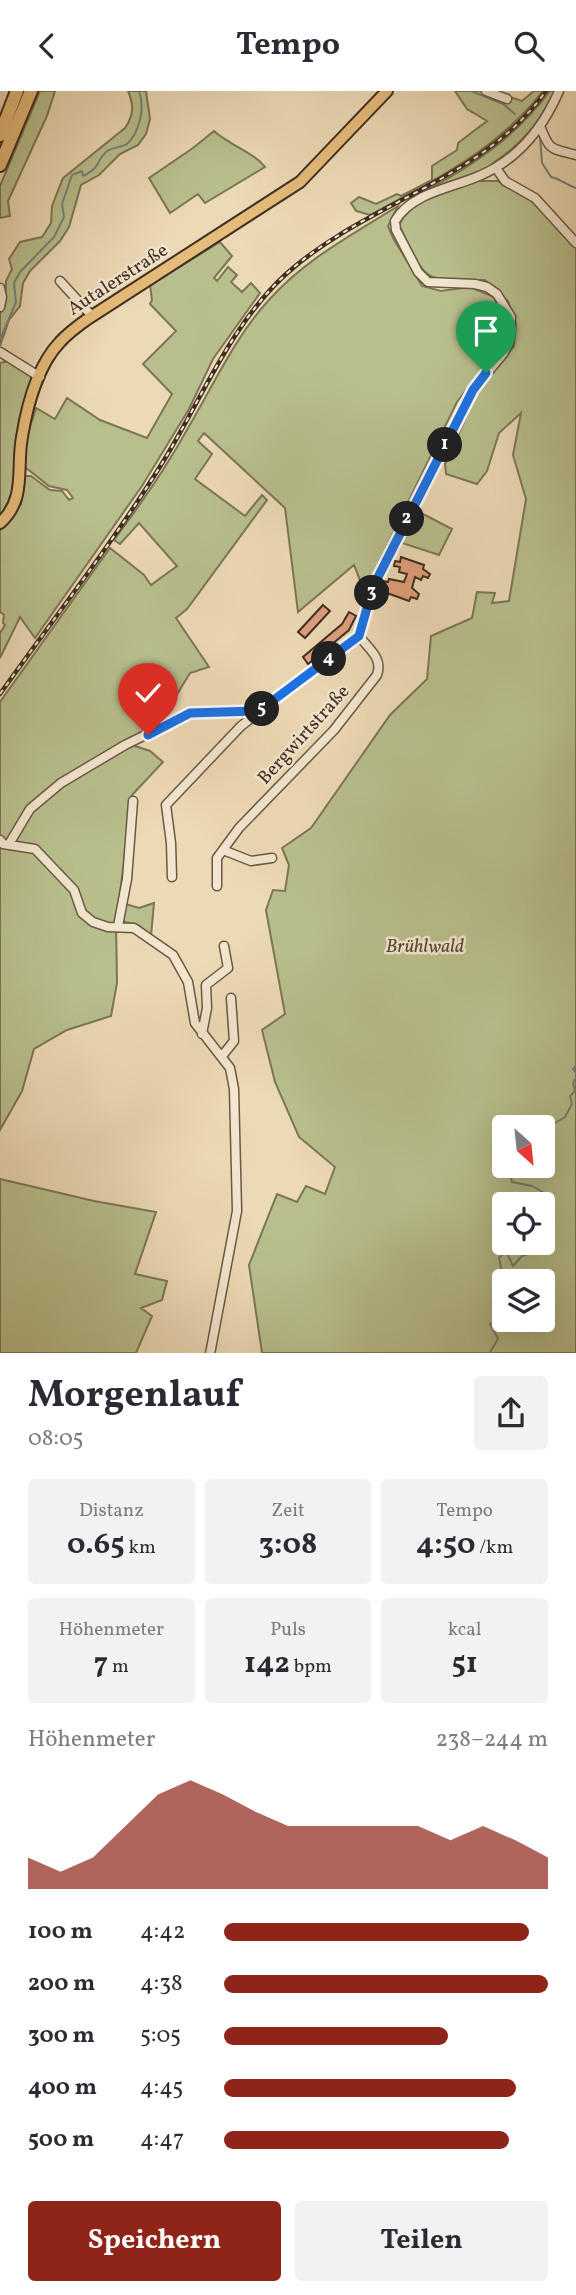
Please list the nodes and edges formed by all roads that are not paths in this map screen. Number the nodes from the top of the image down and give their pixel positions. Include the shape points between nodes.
1 (17, 91) edge
2 (31, 91) edge
3 (387, 91) edge
4 (486, 91) edge
5 (559, 91) edge
6 (507, 99) dead end
7 (540, 126) junction
8 (0, 135) edge
9 (576, 155) edge
10 (0, 165) edge
11 (496, 167) junction
12 (576, 243) edge
13 (60, 281) dead end
14 (0, 288) edge
15 (0, 307) edge
16 (92, 316) junction
17 (0, 352) edge
18 (40, 377) junction
19 (0, 523) edge
20 (359, 636) junction
21 (259, 711) junction
22 (133, 801) dead end
23 (4, 842) edge
24 (223, 850) junction
25 (272, 858) dead end
26 (172, 877) dead end
27 (217, 886) dead end
28 (118, 926) junction
29 (224, 946) dead end
30 (231, 998) dead end
31 (202, 1034) junction
32 (222, 1056) junction
33 (210, 1353) edge

1 - 8 highway
2 - 10 highway
3 - 16 main road, Autalerstraße via 290,190
4 - 6 street
5 - 7 street
7 - 9 street via 551,149
7 - 11 street
11 - 12 street via 505,181 535,198
11 - 20 street via 430,193 395,222 422,278 436,284 462,282 487,287 505,304 512,330 503,354 473,390 377,579
13 - 16 street
14 - 15 street
16 - 18 main road, Autalerstraße via 59,342
17 - 18 street
18 - 19 main road, Autalerstraße via 21,439 17,499
20 - 21 street, Bergwirtstraße
20 - 24 street, Bergwirtstraße via 378,660 377,675 334,730
21 - 23 street via 190,713 125,745 61,783 30,809
21 - 26 street, Bergwirtstraße via 166,805
22 - 28 street
23 - 28 street via 35,849 74,890 82,913 93,922
24 - 25 street via 251,860
24 - 27 street, Bergwirtstraße via 217,858
28 - 31 street via 134,928 178,961 188,982 192,1017
29 - 31 street via 228,968 206,985
30 - 32 street via 234,1041
31 - 32 street
32 - 33 street via 230,1068 234,1090 237,1211

